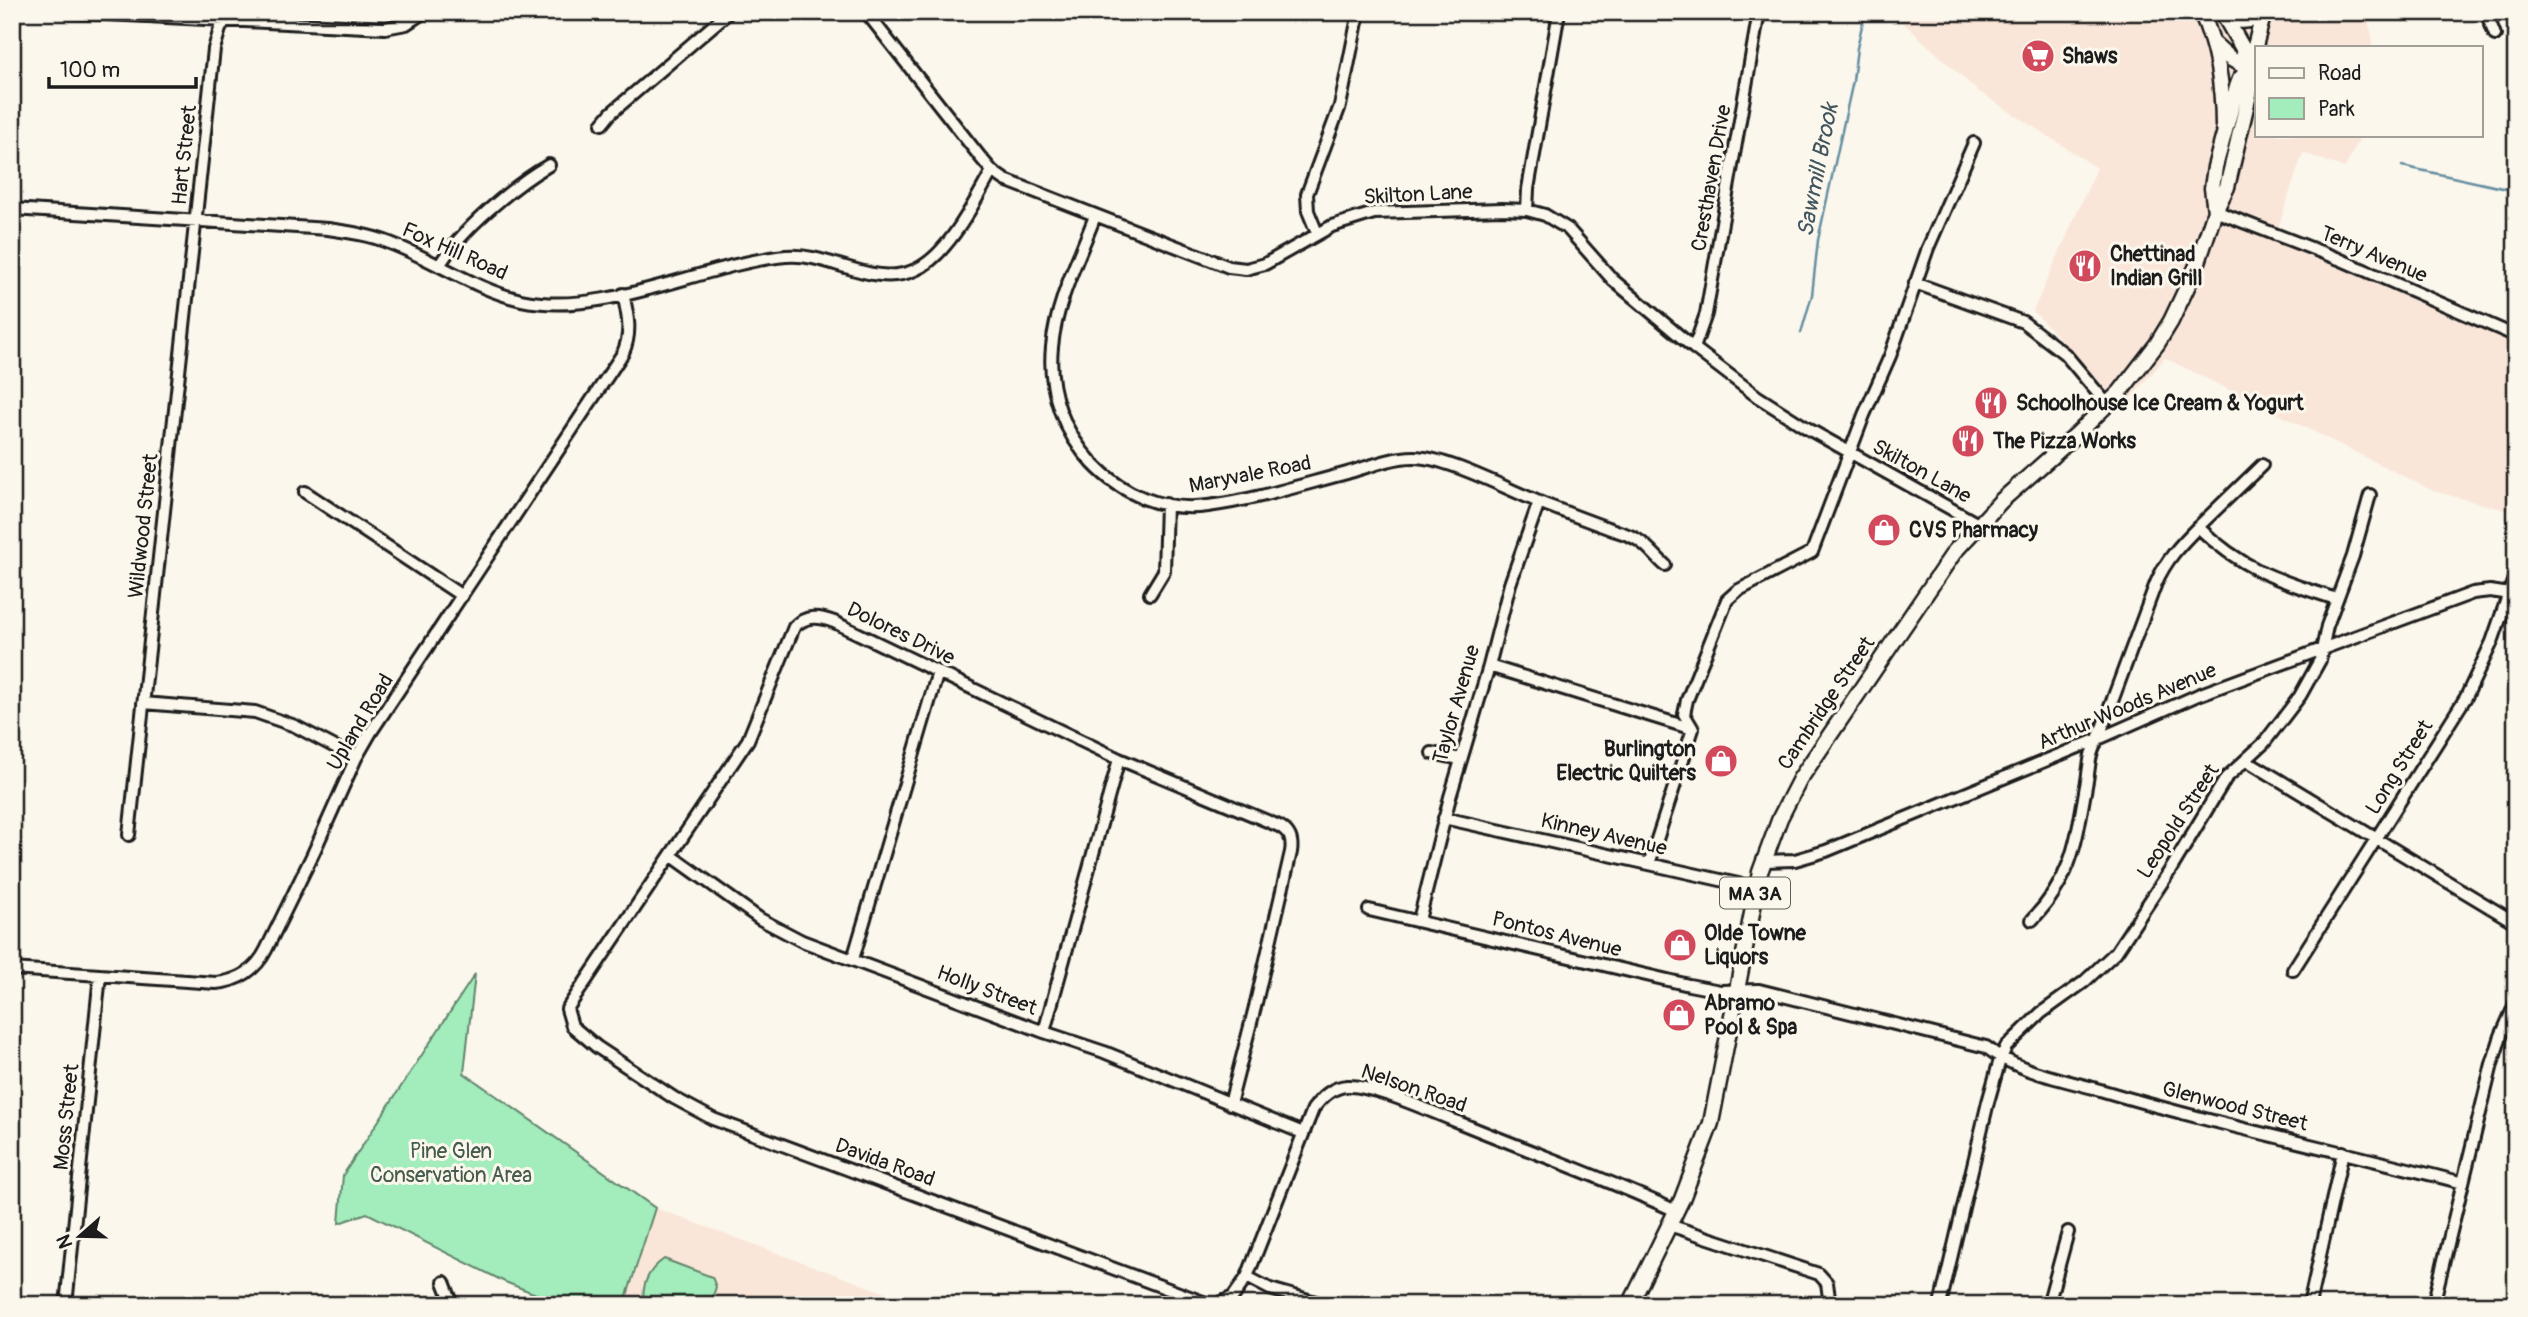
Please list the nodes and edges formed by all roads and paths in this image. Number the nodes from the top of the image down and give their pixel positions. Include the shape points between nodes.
1 (68, 12) edge
2 (424, 12) edge
3 (729, 12) edge
4 (866, 12) edge
5 (1359, 12) edge
6 (1559, 12) edge
7 (1759, 12) edge
8 (2201, 12) edge
9 (2223, 12) edge
10 (2486, 12) edge
11 (2263, 15) edge
12 (228, 16) edge
13 (2495, 35) dead end
14 (2211, 42) junction
15 (2249, 69) junction
16 (602, 124) dead end
17 (1974, 143) dead end
18 (2222, 145) junction
19 (549, 165) dead end
20 (992, 171) junction
21 (12, 209) edge
22 (1527, 210) junction
23 (2215, 211) junction
24 (1095, 216) junction
25 (196, 221) junction
26 (1317, 233) junction
27 (439, 266) junction
28 (1915, 282) junction
29 (623, 294) junction
30 (2516, 336) edge
31 (1694, 348) junction
32 (2107, 404) junction
33 (1849, 453) junction
34 (1868, 463) junction
35 (2262, 465) dead end
36 (1841, 477) junction
37 (305, 492) dead end
38 (2371, 495) dead end
39 (1539, 502) junction
40 (1166, 505) junction
41 (1978, 524) junction
42 (2198, 527) junction
43 (1665, 565) dead end
44 (2516, 573) edge
45 (1150, 594) dead end
46 (2511, 595) edge
47 (462, 596) junction
48 (2336, 599) junction
49 (2323, 650) junction
50 (1489, 666) junction
51 (938, 672) junction
52 (143, 703) junction
53 (1693, 729) junction
54 (2098, 739) junction
55 (1432, 753) dead end
56 (356, 758) junction
57 (1119, 759) junction
58 (1460, 759) junction
59 (2246, 760) junction
60 (1444, 818) junction
61 (129, 835) dead end
62 (2376, 839) junction
63 (672, 856) junction
64 (1764, 861) junction
65 (1649, 864) junction
66 (1756, 888) junction
67 (1369, 910) dead end
68 (1419, 920) junction
69 (2032, 920) dead end
70 (2516, 923) edge
71 (853, 959) junction
72 (12, 970) edge
73 (2293, 970) dead end
74 (100, 975) junction
75 (1737, 990) junction
76 (2516, 1002) edge
77 (568, 1018) joint
78 (1044, 1032) junction
79 (2000, 1058) junction
80 (1230, 1104) junction
81 (1303, 1133) junction
82 (2343, 1152) junction
83 (2463, 1183) junction
84 (1672, 1218) junction
85 (2068, 1232) dead end
86 (1247, 1277) junction
87 (444, 1282) dead end
88 (66, 1305) edge
89 (453, 1305) edge
90 (1213, 1305) edge
91 (1326, 1305) edge
92 (1630, 1305) edge
93 (1830, 1305) edge
94 (1940, 1305) edge
95 (2048, 1305) edge
96 (2309, 1305) edge
97 (2433, 1305) edge

1 - 12 street
2 - 12 street via 406,24 385,28
3 - 16 street
4 - 20 street, Skilton Lane
5 - 26 street via 1340,106 1307,194
6 - 22 street
7 - 31 street, Cresthaven Drive via 1706,314
8 - 14 main road
9 - 11 main road via 2235,21
9 - 15 main road
10 - 13 street
11 - 15 main road, Cambridge Street / MA 3A
12 - 25 street, Hart Street via 214,49
14 - 15 main road
14 - 18 main road via 2222,90
15 - 18 main road, Cambridge Street / MA 3A via 2237,87
15 - 23 main road, Cambridge Street / MA 3A via 2253,78 2227,187
17 - 28 street
18 - 23 main road, Cambridge Street / MA 3A via 2212,188
19 - 27 street via 465,233
20 - 24 street, Skilton Lane
20 - 29 street, Fox Hill Road via 939,252 908,273 877,274 820,259 786,256
21 - 25 street, Fox Hill Road
22 - 26 street, Skilton Lane via 1384,212 1354,217
22 - 31 street, Skilton Lane via 1564,226 1613,280
23 - 30 street, Terry Avenue
23 - 32 main road, Cambridge Street / MA 3A via 2196,268 2171,321 2138,370
24 - 26 street, Skilton Lane via 1236,268 1265,264
24 - 40 street, Maryvale Road via 1054,332 1054,390 1068,430 1093,465 1125,490
25 - 27 street, Fox Hill Road via 364,235
25 - 52 street, Wildwood Street
27 - 29 street, Fox Hill Road via 492,291 532,302 570,303
28 - 32 street via 2023,323 2065,354
28 - 33 street
29 - 47 street, Upland Road via 629,325 623,354
31 - 33 street, Skilton Lane via 1779,412
32 - 41 main road, Cambridge Street / MA 3A
33 - 34 street, Skilton Lane
33 - 36 street
34 - 36 street
34 - 41 street, Skilton Lane
35 - 42 street
36 - 53 street via 1812,552 1727,600 1687,699 1684,714
37 - 47 street
38 - 48 street, Leopold Street
39 - 40 street, Maryvale Road via 1442,463 1415,457 1217,505
39 - 43 street, Maryvale Road via 1634,538
39 - 50 street, Taylor Avenue via 1513,571
40 - 45 street via 1164,568
41 - 64 main road, Cambridge Street / MA 3A via 1808,765
42 - 48 street via 2250,568
42 - 54 street via 2162,568
44 - 46 street, Long Street
46 - 49 street, Arthur Woods Avenue via 2473,593
46 - 62 street, Long Street via 2473,683
47 - 56 street, Upland Road
48 - 49 street, Leopold Street
49 - 54 street, Arthur Woods Avenue via 2199,695
49 - 59 street, Leopold Street via 2288,713
50 - 53 street
50 - 58 street, Taylor Avenue
51 - 57 street, Dolores Drive
51 - 63 street, Dolores Drive via 826,619 802,620 791,632 748,740
51 - 71 street
52 - 56 street via 255,712 295,726
52 - 61 street, Wildwood Street
53 - 65 street
54 - 64 street, Arthur Woods Avenue via 1826,851 1796,860
54 - 69 street via 2090,751 2081,818 2067,871
55 - 58 street
56 - 74 street, Upland Road via 266,950 251,970 216,983
57 - 78 street
57 - 80 street, Dolores Drive via 1279,826 1290,836 1291,852
58 - 60 street, Taylor Avenue
59 - 62 street
59 - 79 street, Leopold Street via 2226,778 2116,952 2019,1032
60 - 65 street, Kinney Avenue
60 - 68 street, Taylor Avenue
62 - 70 street
62 - 73 street, Long Street
63 - 71 street, Holly Street via 760,919 802,941
63 - 77 street, Dolores Drive via 568,1004
64 - 66 main road, Cambridge Street / MA 3A
65 - 66 street, Kinney Avenue
66 - 75 main road, Cambridge Street / MA 3A
67 - 68 street, Pontos Avenue
68 - 75 street, Pontos Avenue via 1689,985
71 - 78 street, Holly Street
72 - 74 street, Upland Road
74 - 88 street, Moss Street
75 - 79 street, Pontos Avenue via 1759,990 1986,1047
75 - 84 main road, Cambridge Street / MA 3A via 1711,1123
76 - 83 street via 2492,1063
77 - 90 street, Davida Road via 577,1032 597,1047 713,1119
78 - 80 street, Holly Street
79 - 82 street, Glenwood Street via 2163,1109
79 - 94 street
80 - 81 street, Holly Street
81 - 84 street, Nelson Road via 1327,1093 1343,1086 1362,1087 1563,1164
81 - 86 street, Nelson Road
82 - 83 street, Glenwood Street
82 - 96 street
83 - 97 street
84 - 92 main road, Cambridge Street / MA 3A
84 - 93 street, Nelson Road via 1819,1274 1829,1289
85 - 95 street
86 - 90 street, Davida Road via 1233,1297
86 - 91 street via 1270,1289
87 - 89 street

